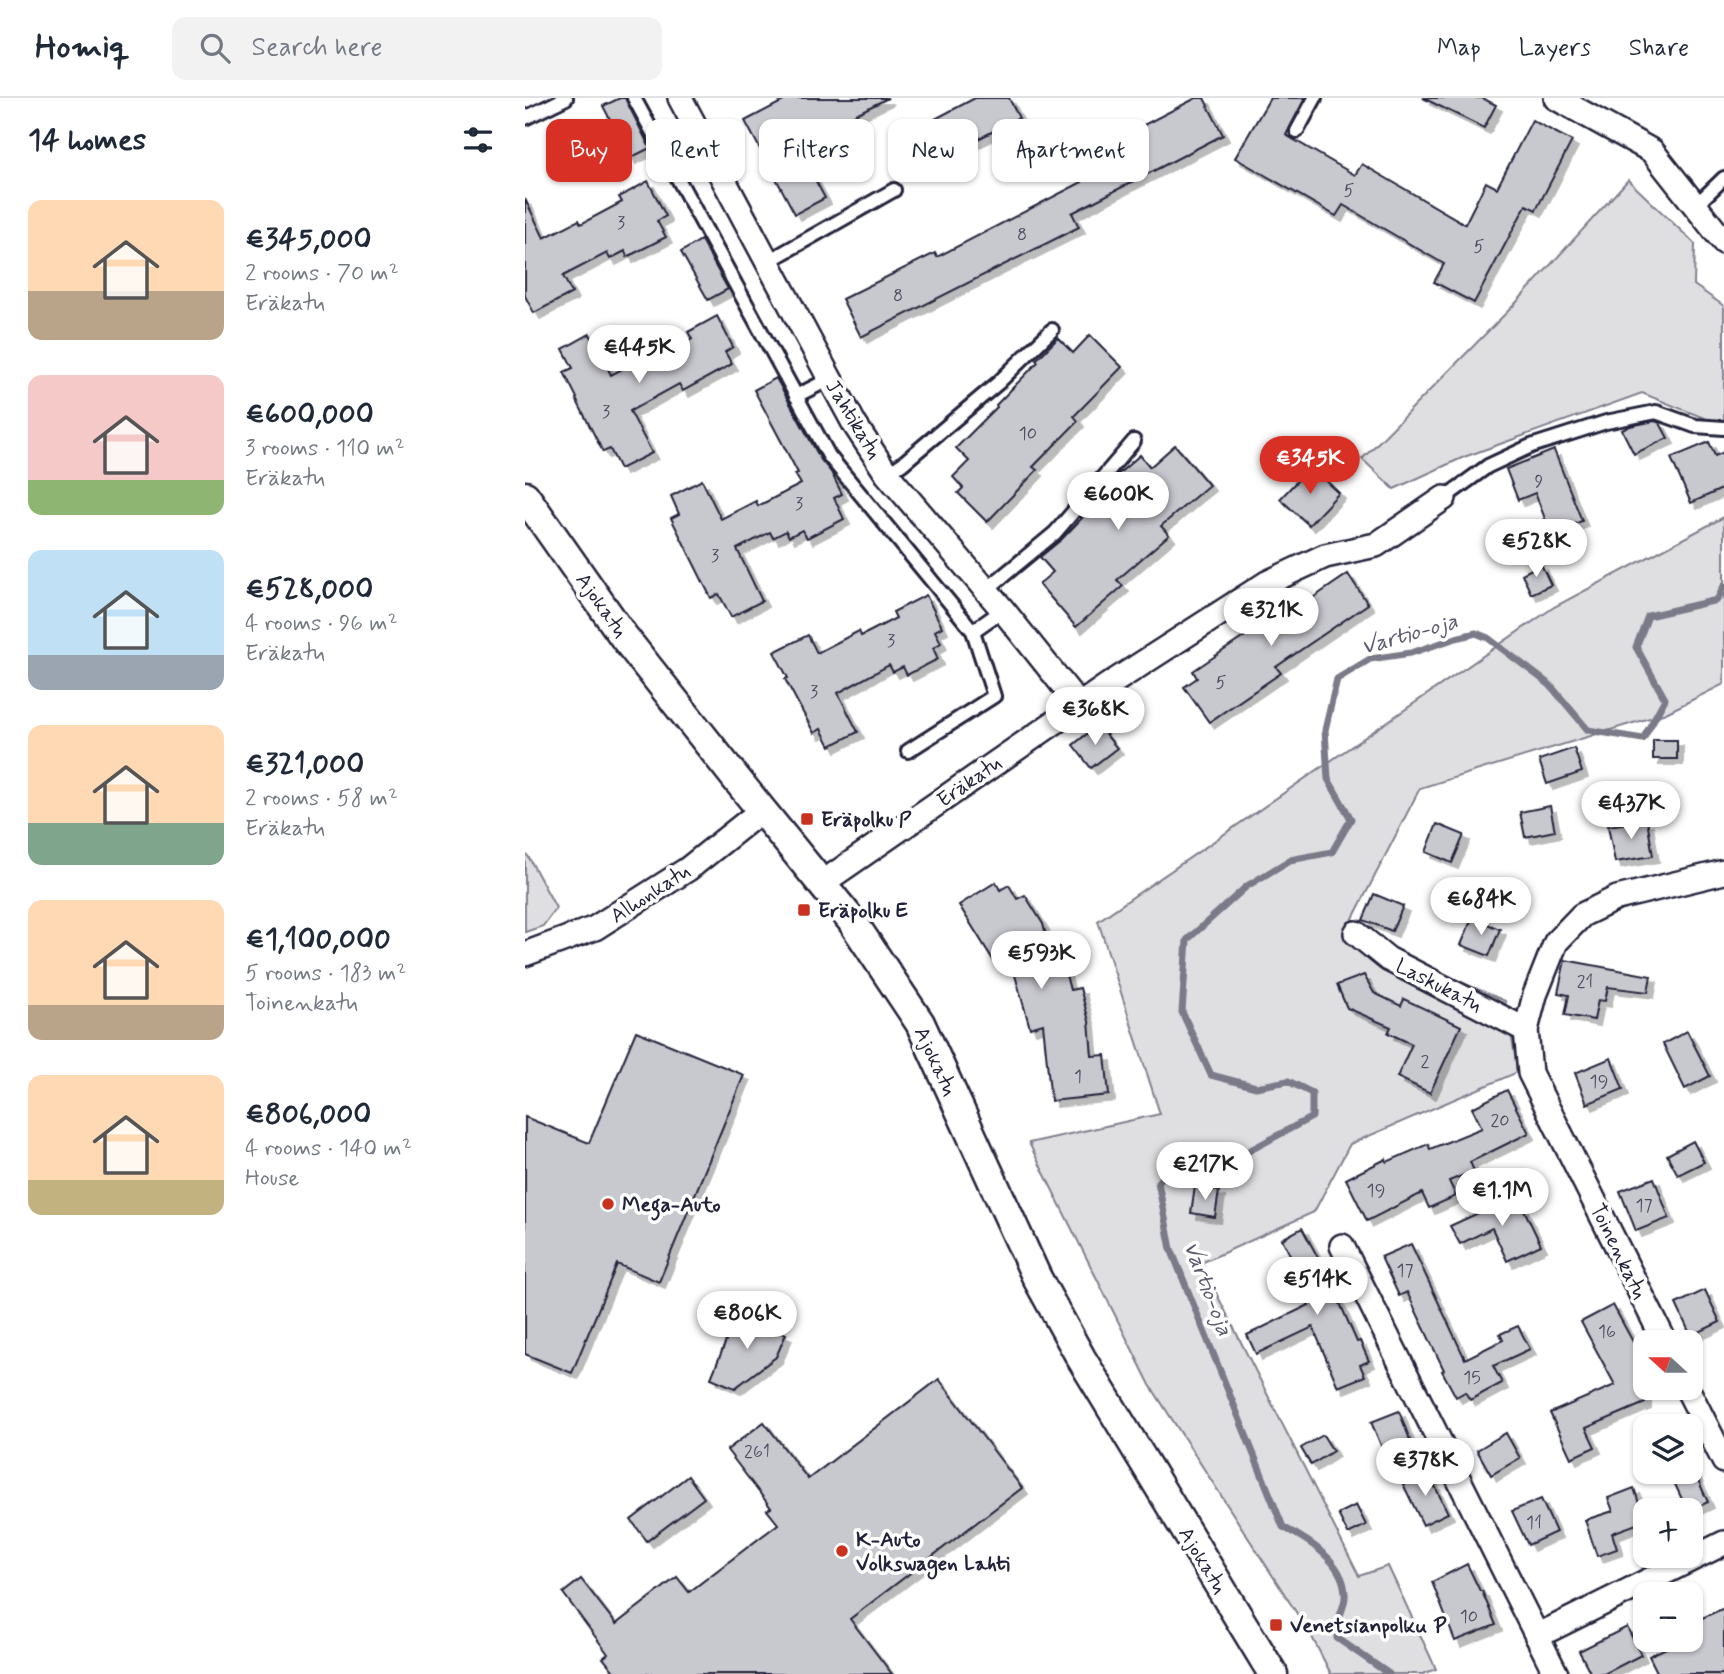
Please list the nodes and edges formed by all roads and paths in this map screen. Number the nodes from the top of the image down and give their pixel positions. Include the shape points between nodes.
1 (566, 98) edge
2 (634, 98) edge
3 (680, 98) edge
4 (1315, 98) edge
5 (1556, 98) edge
6 (525, 118) edge
7 (1297, 131) dead end
8 (1724, 178) edge
9 (894, 190) dead end
10 (1695, 205) junction
11 (1724, 242) edge
12 (767, 262) junction
13 (1052, 330) dead end
14 (830, 379) junction
15 (796, 396) junction
16 (1724, 428) edge
17 (1134, 441) dead end
18 (887, 474) junction
19 (525, 496) edge
20 (1444, 498) joint
21 (986, 590) junction
22 (1003, 610) junction
23 (973, 631) junction
24 (1079, 705) junction
25 (908, 751) dead end
26 (762, 810) junction
27 (1724, 872) edge
28 (822, 883) junction
29 (1356, 933) dead end
30 (525, 954) edge
31 (1526, 1030) junction
32 (1342, 1246) dead end
33 (1659, 1330) edge
34 (1693, 1400) edge
35 (1724, 1461) edge
36 (1724, 1544) edge
37 (1537, 1636) junction
38 (1273, 1674) edge
39 (1556, 1674) edge

1 - 6 lane
2 - 15 lane
3 - 12 street, Jahtikatu
4 - 7 lane
5 - 10 street via 1652,151
8 - 10 lane
9 - 12 lane
10 - 11 street
12 - 14 street, Jahtikatu
13 - 18 lane via 998,383
14 - 15 lane
14 - 18 street, Jahtikatu
15 - 23 lane via 829,456
16 - 20 lane via 1695,426 1656,412 1606,422 1531,446 1488,466
17 - 21 lane via 1055,533
18 - 21 street, Jahtikatu
19 - 26 street, Ajokatu via 624,637
20 - 24 street, Eräkatu via 1376,545 1325,556 1267,583
21 - 22 street, Jahtikatu
22 - 23 lane
22 - 24 street, Jahtikatu
23 - 25 lane via 994,696
24 - 28 street, Eräkatu
26 - 28 street, Ajokatu
26 - 30 street, Alhonkatu via 688,869 595,928
27 - 31 street, Toinenkatu via 1617,898 1582,915 1556,942
28 - 38 street, Ajokatu via 920,1023 1037,1278 1081,1359
29 - 31 street, Laskukatu via 1388,959
31 - 33 street, Toinenkatu via 1530,1073
32 - 37 street
34 - 35 street
36 - 37 street
37 - 39 street

